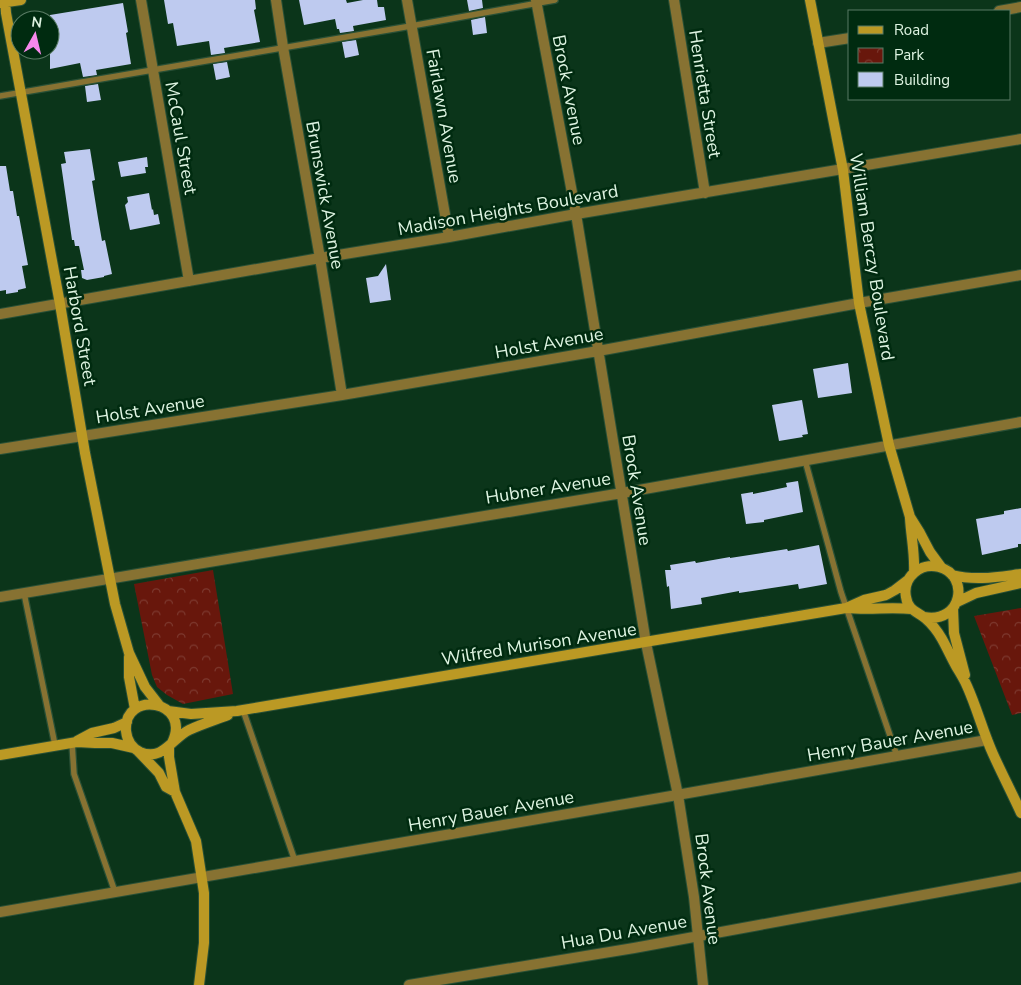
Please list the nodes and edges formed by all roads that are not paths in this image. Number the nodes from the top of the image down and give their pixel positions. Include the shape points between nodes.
1 (21, 0) edge
2 (141, 0) edge
3 (276, 0) edge
4 (407, 0) edge
5 (555, 0) edge
6 (674, 0) edge
7 (810, 0) edge
8 (536, 1) edge
9 (3, 2) edge
10 (1021, 7) edge
11 (1004, 10) edge
12 (411, 26) junction
13 (848, 38) edge
14 (818, 43) junction
15 (282, 47) junction
16 (154, 70) junction
17 (21, 92) junction
18 (0, 96) edge
19 (1021, 139) edge
20 (843, 170) junction
21 (705, 193) junction
22 (576, 214) junction
23 (449, 237) junction
24 (320, 258) junction
25 (1021, 275) edge
26 (189, 281) junction
27 (859, 303) junction
28 (60, 304) junction
29 (0, 314) edge
30 (598, 351) junction
31 (342, 395) junction
32 (1021, 422) edge
33 (82, 436) junction
34 (889, 445) junction
35 (0, 449) edge
36 (805, 460) junction
37 (622, 493) junction
38 (910, 516) junction
39 (941, 567) junction
40 (1021, 574) edge
41 (952, 575) junction
42 (911, 576) junction
43 (110, 579) junction
44 (1021, 583) edge
45 (24, 593) junction
46 (0, 597) edge
47 (955, 605) junction
48 (846, 608) junction
49 (912, 609) junction
50 (924, 617) junction
51 (646, 643) junction
52 (129, 653) junction
53 (967, 686) junction
54 (164, 708) junction
55 (135, 709) junction
56 (240, 711) junction
57 (127, 722) junction
58 (988, 740) junction
59 (74, 742) junction
60 (55, 745) junction
61 (170, 745) junction
62 (136, 749) junction
63 (0, 755) edge
64 (897, 756) junction
65 (175, 792) junction
66 (678, 795) junction
67 (1021, 813) edge
68 (295, 861) junction
69 (201, 877) junction
70 (1021, 877) edge
71 (115, 892) junction
72 (0, 912) edge
73 (698, 936) junction
74 (199, 985) edge
75 (409, 985) edge
76 (703, 985) edge

1 - 9 street
2 - 16 street, McCaul Street
3 - 15 street, Brunswick Avenue
4 - 12 street, Fairlawn Avenue
5 - 8 lane
6 - 21 street, Henrietta Street
7 - 14 street, William Berczy Boulevard
8 - 12 lane
8 - 22 street, Brock Avenue
9 - 17 street, Harbord Street
10 - 11 street
12 - 15 lane
12 - 23 street, Fairlawn Avenue
13 - 14 street
14 - 20 street, William Berczy Boulevard
15 - 16 lane
15 - 24 street, Brunswick Avenue
16 - 17 lane
16 - 26 street, McCaul Street
17 - 18 lane
17 - 28 street, Harbord Street
19 - 20 street, Madison Heights Boulevard
20 - 21 street, Madison Heights Boulevard
20 - 27 street, William Berczy Boulevard
21 - 22 street, Madison Heights Boulevard
22 - 23 street, Madison Heights Boulevard
22 - 30 street, Brock Avenue
23 - 24 street, Madison Heights Boulevard
24 - 26 street, Madison Heights Boulevard
24 - 31 street, Brunswick Avenue
25 - 27 street, Holst Avenue
26 - 28 street, Madison Heights Boulevard
27 - 30 street, Holst Avenue
27 - 34 street, William Berczy Boulevard
28 - 29 street, Madison Heights Boulevard
28 - 33 street, Harbord Street
30 - 31 street, Holst Avenue
30 - 37 street, Brock Avenue
31 - 33 street, Holst Avenue
32 - 34 street, Hubner Avenue
33 - 35 street, Holst Avenue
33 - 43 street, Harbord Street
34 - 36 street, Hubner Avenue
34 - 38 street, William Berczy Boulevard
36 - 37 street, Hubner Avenue
36 - 48 lane
37 - 43 street, Hubner Avenue
37 - 51 street, Brock Avenue
38 - 39 street, William Berczy Boulevard
38 - 42 street, William Berczy Boulevard via 914,559
39 - 41 street
39 - 42 street via 922,567
40 - 41 street via 974,579
41 - 47 street via 958,588
42 - 48 street, Wilfred Murison Avenue via 886,595
42 - 49 street via 905,595
43 - 45 street, Hubner Avenue
43 - 52 street, Harbord Street
44 - 47 street via 976,593
45 - 46 street, Hubner Avenue
45 - 60 lane
47 - 50 street via 940,618
47 - 53 street via 954,633
48 - 49 street, Wilfred Murison Avenue
48 - 51 street, Wilfred Murison Avenue
48 - 64 lane
49 - 50 street
50 - 53 street via 942,638
51 - 56 street, Wilfred Murison Avenue
51 - 66 street, Brock Avenue
52 - 54 street, Harbord Street via 145,687
52 - 55 street, Harbord Street via 129,677
53 - 58 street
54 - 55 street via 154,704
54 - 56 street, Wilfred Murison Avenue via 191,714
54 - 61 street via 175,722 175,736
55 - 57 street
56 - 61 street, Wilfred Murison Avenue via 187,731
56 - 68 lane
57 - 59 street
57 - 62 street via 126,736
58 - 64 street, Henry Bauer Avenue
58 - 67 street
59 - 60 street
59 - 62 street via 112,743
59 - 71 lane via 74,774
60 - 63 street
61 - 62 street via 157,754
61 - 65 street
62 - 65 street via 159,773 166,788
64 - 66 street, Henry Bauer Avenue
65 - 69 street via 196,841
66 - 68 street, Henry Bauer Avenue
66 - 73 street, Brock Avenue
68 - 69 street, Henry Bauer Avenue
69 - 71 street, Henry Bauer Avenue
69 - 74 street via 204,942
70 - 73 street, Hua Du Avenue
71 - 72 street, Henry Bauer Avenue
73 - 75 street, Hua Du Avenue
73 - 76 street, Brock Avenue

